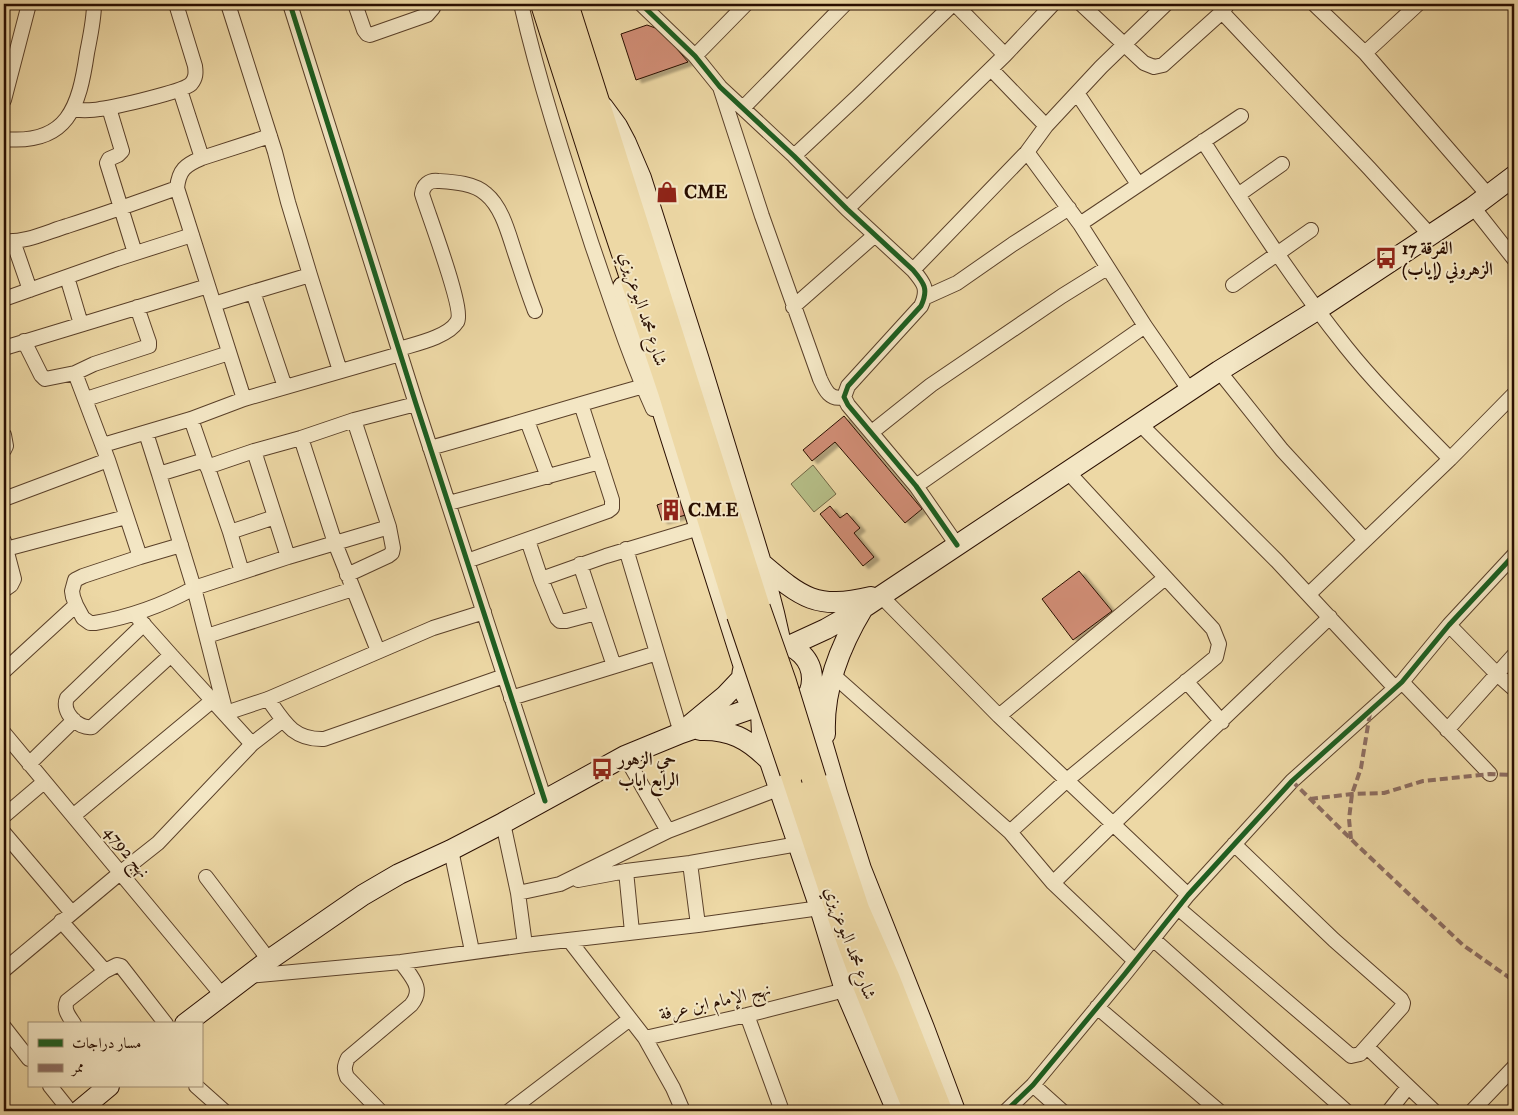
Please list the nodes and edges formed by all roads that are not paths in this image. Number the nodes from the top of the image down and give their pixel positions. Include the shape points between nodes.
1 (29, 4) edge
2 (94, 4) edge
3 (176, 4) edge
4 (228, 4) edge
5 (290, 4) edge
6 (355, 4) edge
7 (433, 4) edge
8 (521, 4) edge
9 (543, 4) edge
10 (566, 4) edge
11 (746, 4) edge
12 (845, 4) edge
13 (954, 4) edge
14 (1053, 4) edge
15 (1081, 4) edge
16 (1166, 4) edge
17 (1314, 4) edge
18 (1418, 4) edge
19 (646, 6) edge
20 (1225, 8) edge
21 (1124, 44) junction
22 (1365, 53) junction
23 (1005, 55) junction
24 (695, 56) junction
25 (991, 69) junction
26 (720, 86) junction
27 (180, 90) junction
28 (1077, 93) junction
29 (4, 100) edge
30 (109, 108) junction
31 (743, 108) junction
32 (72, 110) junction
33 (1241, 116) dead end
34 (581, 123) junction
35 (1046, 126) junction
36 (270, 136) junction
37 (4, 139) edge
38 (1202, 141) junction
39 (1027, 152) junction
40 (794, 156) junction
41 (202, 158) junction
42 (1282, 164) dead end
43 (1514, 176) edge
44 (1138, 184) junction
45 (177, 188) junction
46 (1238, 195) junction
47 (1480, 201) junction
48 (121, 208) junction
49 (1069, 208) junction
50 (847, 209) junction
51 (1080, 224) junction
52 (1311, 230) dead end
53 (1430, 234) junction
54 (192, 235) junction
55 (875, 235) junction
56 (8, 241) edge
57 (134, 254) junction
58 (1277, 254) junction
59 (1514, 260) edge
60 (1107, 268) junction
61 (912, 270) junction
62 (310, 275) junction
63 (67, 277) junction
64 (1233, 285) dead end
65 (208, 286) junction
66 (30, 290) junction
67 (253, 292) junction
68 (926, 296) junction
69 (4, 299) edge
70 (214, 304) junction
71 (137, 307) junction
72 (793, 307) junction
73 (1317, 310) junction
74 (535, 311) dead end
75 (81, 324) junction
76 (1145, 326) junction
77 (24, 341) junction
78 (4, 348) edge
79 (399, 352) junction
80 (229, 353) junction
81 (340, 371) junction
82 (1220, 371) junction
83 (75, 373) junction
84 (644, 386) junction
85 (285, 387) junction
86 (1190, 391) junction
87 (1514, 394) edge
88 (844, 397) junction
89 (86, 399) junction
90 (244, 399) junction
91 (416, 404) junction
92 (581, 404) junction
93 (191, 418) junction
94 (354, 420) junction
95 (527, 421) junction
96 (1140, 424) junction
97 (872, 432) junction
98 (146, 433) junction
99 (670, 435) junction
100 (4, 436) edge
101 (301, 438) junction
102 (102, 445) junction
103 (430, 448) junction
104 (4, 450) edge
105 (254, 451) junction
106 (1450, 459) junction
107 (108, 460) junction
108 (600, 462) junction
109 (206, 464) junction
110 (1068, 472) junction
111 (159, 474) junction
112 (548, 477) junction
113 (916, 486) junction
114 (4, 500) edge
115 (449, 503) junction
116 (126, 517) junction
117 (275, 517) junction
118 (389, 527) junction
119 (699, 528) junction
120 (230, 532) junction
121 (528, 540) junction
122 (1365, 540) junction
123 (334, 544) junction
124 (5, 545) edge
125 (181, 545) junction
126 (957, 545) junction
127 (626, 549) junction
128 (1514, 555) edge
129 (140, 557) junction
130 (288, 557) junction
131 (751, 559) junction
132 (467, 561) junction
133 (580, 564) junction
134 (242, 572) junction
135 (347, 575) junction
136 (1165, 578) junction
137 (541, 579) junction
138 (194, 588) junction
139 (352, 589) junction
140 (4, 590) edge
141 (1309, 594) junction
142 (880, 595) junction
143 (76, 605) junction
144 (748, 611) junction
145 (857, 611) junction
146 (484, 612) junction
147 (135, 613) junction
148 (596, 613) junction
149 (1330, 617) junction
150 (144, 624) junction
151 (1449, 625) junction
152 (207, 636) junction
153 (785, 645) junction
154 (378, 651) junction
155 (657, 653) junction
156 (171, 655) junction
157 (1514, 655) edge
158 (614, 666) junction
159 (4, 671) edge
160 (743, 673) junction
161 (832, 674) junction
162 (1497, 674) junction
163 (504, 676) junction
164 (1186, 681) junction
165 (1399, 685) junction
166 (810, 688) junction
167 (1514, 690) edge
168 (511, 698) junction
169 (268, 699) junction
170 (212, 700) junction
171 (758, 708) junction
172 (226, 713) junction
173 (999, 716) junction
174 (74, 720) junction
175 (283, 720) junction
176 (1222, 722) junction
177 (1448, 730) junction
178 (681, 733) junction
179 (6, 739) edge
180 (252, 744) junction
181 (826, 753) junction
182 (626, 756) junction
183 (768, 759) junction
184 (29, 764) junction
185 (1490, 774) dead end
186 (1067, 780) junction
187 (785, 781) junction
188 (44, 782) junction
189 (545, 801) junction
190 (4, 816) edge
191 (74, 816) junction
192 (503, 823) junction
193 (1113, 824) junction
194 (668, 831) junction
195 (1010, 832) junction
196 (4, 833) edge
197 (798, 844) junction
198 (1234, 844) junction
199 (451, 850) junction
200 (690, 863) junction
201 (626, 871) junction
202 (120, 873) junction
203 (206, 877) dead end
204 (1054, 883) junction
205 (560, 884) junction
206 (518, 893) junction
207 (1188, 895) junction
208 (820, 908) junction
209 (1178, 908) junction
210 (67, 917) junction
211 (698, 925) junction
212 (632, 932) junction
213 (1152, 938) junction
214 (569, 940) junction
215 (526, 944) junction
216 (472, 952) junction
217 (270, 960) junction
218 (7, 961) edge
219 (1135, 961) junction
220 (401, 962) junction
221 (105, 971) junction
222 (249, 976) junction
223 (845, 990) junction
224 (222, 995) junction
225 (1097, 1007) junction
226 (747, 1015) junction
227 (630, 1018) junction
228 (73, 1022) edge
229 (164, 1022) edge
230 (188, 1022) edge
231 (4, 1027) edge
232 (645, 1038) junction
233 (1367, 1047) junction
234 (28, 1058) edge
235 (1514, 1067) edge
236 (1033, 1085) junction
237 (1408, 1087) junction
238 (52, 1088) edge
239 (107, 1088) edge
240 (198, 1088) edge
241 (70, 1111) edge
242 (79, 1111) edge
243 (224, 1111) edge
244 (380, 1111) edge
245 (509, 1111) edge
246 (684, 1111) edge
247 (782, 1111) edge
248 (897, 1111) edge
249 (916, 1111) edge
250 (940, 1111) edge
251 (955, 1111) edge
252 (1006, 1111) edge
253 (1062, 1111) edge
254 (1219, 1111) edge
255 (1346, 1111) edge
256 (1389, 1111) edge
257 (1434, 1111) edge
258 (1472, 1111) edge

1 - 29 street
2 - 32 street via 83,78
3 - 27 street via 196,74 191,84
4 - 36 street
5 - 79 street
6 - 7 street via 364,30 370,35 427,15
8 - 84 street via 576,199
9 - 34 highway, شارع محمد البوعزيزي
10 - 131 highway, شارع محمد البوعزيزي via 594,96
11 - 24 street
12 - 31 street
13 - 23 street
13 - 40 street
14 - 23 street
15 - 21 street
16 - 21 street
17 - 22 street
18 - 22 street
19 - 24 street
20 - 21 street via 1158,67 1144,63
20 - 53 street
21 - 28 street
22 - 47 street
23 - 25 street
24 - 26 street
25 - 35 street
25 - 50 street
26 - 31 street
26 - 72 street
27 - 30 street
27 - 41 street
28 - 35 street
28 - 44 street
30 - 32 street
30 - 48 street via 122,151 107,163
31 - 40 street
32 - 37 street via 58,128 41,137 20,141
33 - 38 street
34 - 99 main road via 592,184
34 - 144 highway, شارع محمد البوعزيزي via 670,391
35 - 39 street
36 - 41 street
36 - 62 street
38 - 44 street
38 - 46 street
39 - 49 street
39 - 61 street
40 - 50 street
41 - 45 street via 186,166 179,176
42 - 46 street
43 - 47 main road
44 - 51 street
45 - 48 street
45 - 54 street
46 - 58 street
47 - 53 main road
47 - 59 street
48 - 56 street via 35,236
48 - 57 street
49 - 51 street
49 - 68 street via 957,283
50 - 55 street
51 - 60 street
52 - 58 street
53 - 73 main road
54 - 57 street
54 - 65 street
55 - 61 street
55 - 72 street
56 - 66 street
57 - 63 street
58 - 64 street
58 - 73 street
60 - 76 street
60 - 97 street via 931,385
61 - 68 street via 921,279
62 - 67 street
62 - 81 street
63 - 66 street
63 - 75 street
65 - 70 street
65 - 71 street
66 - 69 street
67 - 70 street
67 - 85 street
68 - 88 street via 921,306 848,386
70 - 80 street
71 - 75 street
71 - 83 street via 149,342 147,348
72 - 88 street via 824,387 833,398
73 - 82 main road
73 - 106 street via 1383,389
74 - 79 street via 506,227 493,201 476,188 434,180 424,186 422,194 460,317 453,327 440,335
75 - 77 street
76 - 86 street
76 - 113 street
77 - 78 street
77 - 83 street via 45,379
79 - 81 street
79 - 91 street
80 - 89 street
80 - 90 street
81 - 85 street
82 - 86 main road
82 - 122 street via 1282,450
83 - 89 street
84 - 92 street
84 - 99 street via 653,409
85 - 90 street
86 - 96 main road
87 - 106 street
88 - 97 street
89 - 102 street
90 - 93 street
91 - 94 street
91 - 103 street
92 - 95 street
92 - 108 street
93 - 98 street
93 - 109 street
94 - 101 street
94 - 118 street
95 - 103 street
95 - 112 street
96 - 110 main road
96 - 141 street
97 - 113 street
98 - 102 street
98 - 111 street
99 - 119 main road
100 - 104 street
101 - 105 street
101 - 123 street
102 - 107 street
103 - 115 street
105 - 109 street
105 - 117 street
106 - 122 street
107 - 114 street
107 - 116 street
108 - 112 street
108 - 121 street via 612,508
109 - 111 street
109 - 120 street
110 - 126 main road
110 - 136 street
111 - 125 street
112 - 115 street
113 - 126 street
115 - 132 street
116 - 124 street
116 - 129 street
117 - 120 street
117 - 130 street
118 - 123 street
118 - 135 street via 392,553
119 - 127 street
119 - 160 main road
120 - 134 street
121 - 132 street
121 - 137 street
122 - 141 street
123 - 130 street
123 - 135 street
124 - 140 street via 14,579
125 - 129 street
125 - 138 street
126 - 142 main road
127 - 133 street
127 - 155 street
128 - 151 street
129 - 143 street via 76,580 72,591
130 - 134 street
131 - 142 main road via 804,596 817,601 843,602
131 - 144 highway, شارع محمد البوعزيزي
131 - 153 main road
132 - 146 street
133 - 137 street
133 - 148 street
134 - 138 street
135 - 139 street
136 - 164 street via 1213,629 1219,644 1216,657
136 - 173 street
137 - 148 street via 560,621
138 - 147 street
138 - 152 street
139 - 152 street
139 - 154 street
141 - 149 street
142 - 145 main road
142 - 173 street
143 - 147 street via 90,623
143 - 159 street
144 - 187 highway, شارع محمد البوعزيزي, bridge
144 - 250 highway, شارع محمد البوعزيزي, bridge via 784,682 857,909
145 - 153 main road via 826,629
145 - 161 main road
145 - 166 main road via 825,654
146 - 154 street via 433,628
146 - 163 street
147 - 150 street
148 - 158 street
149 - 165 street
149 - 176 street
150 - 156 street
150 - 174 street via 67,698 65,708
151 - 162 street
151 - 165 street
152 - 172 street
153 - 160 main road via 765,646 758,650 747,660
153 - 166 main road via 804,657 811,673
154 - 169 street
155 - 158 street
155 - 178 street
156 - 170 street
156 - 174 street via 92,727 85,728
157 - 162 street
158 - 168 street
160 - 171 main road via 745,694
160 - 178 main road via 724,696
161 - 181 main road via 824,727
161 - 195 street
162 - 167 street
162 - 177 street
163 - 168 street
163 - 175 street via 324,739 298,735
164 - 176 street
164 - 186 street
165 - 177 street
165 - 198 street via 1292,781
166 - 171 main road via 798,706 784,713 768,713
166 - 181 main road
168 - 189 street
169 - 172 street
169 - 175 street
170 - 172 street
170 - 191 street
171 - 178 main road
171 - 183 main road
172 - 180 street
173 - 186 street
174 - 184 street
175 - 180 street
176 - 193 street
177 - 185 street
178 - 182 main road
178 - 183 main road via 697,730 729,732 744,739
179 - 184 street, نهج 4792
180 - 202 street via 168,833
181 - 251 main road via 861,870
182 - 189 main road
182 - 194 street
183 - 187 main road
184 - 188 street, نهج 4792
186 - 193 street
186 - 195 street
187 - 194 street
187 - 197 main road
187 - 249 highway, شارع محمد البوعزيزي
188 - 190 street
188 - 191 street, نهج 4792
189 - 192 main road
191 - 202 street, نهج 4792
192 - 199 main road
192 - 206 street
193 - 204 street
193 - 207 street
194 - 205 street
195 - 204 street
196 - 210 street
197 - 200 street
197 - 208 main road
198 - 207 street
198 - 233 street via 1401,999 1402,1007
199 - 216 street
199 - 217 main road via 363,895
200 - 201 street
200 - 211 street
201 - 205 street
201 - 212 street
202 - 210 street
202 - 224 street, نهج 4792
203 - 217 street
204 - 219 street
205 - 206 street
206 - 215 street
207 - 209 street
208 - 211 street
208 - 223 main road
209 - 213 street
209 - 233 street via 1351,1056 1360,1054
210 - 218 street
210 - 221 street
211 - 212 street
212 - 214 street
213 - 219 street
213 - 255 street
214 - 215 street
214 - 227 street
215 - 216 street
216 - 220 street
217 - 222 main road
219 - 225 street
220 - 222 street
220 - 244 street via 417,987 416,1000 344,1064 347,1077
221 - 228 street via 67,1000 66,1012
221 - 229 street via 121,966
222 - 224 main road
223 - 226 street, نهج الإمام ابن عرفة
223 - 248 main road
224 - 230 main road
225 - 236 street
225 - 254 street
226 - 232 street, نهج الإمام ابن عرفة
226 - 247 street
227 - 232 street
227 - 245 street
231 - 234 street
232 - 246 street, نهج الإمام ابن عرفة
233 - 237 street
235 - 258 street
236 - 252 street
236 - 253 street
237 - 256 street
237 - 257 street
238 - 241 street
239 - 242 main road
240 - 243 street

